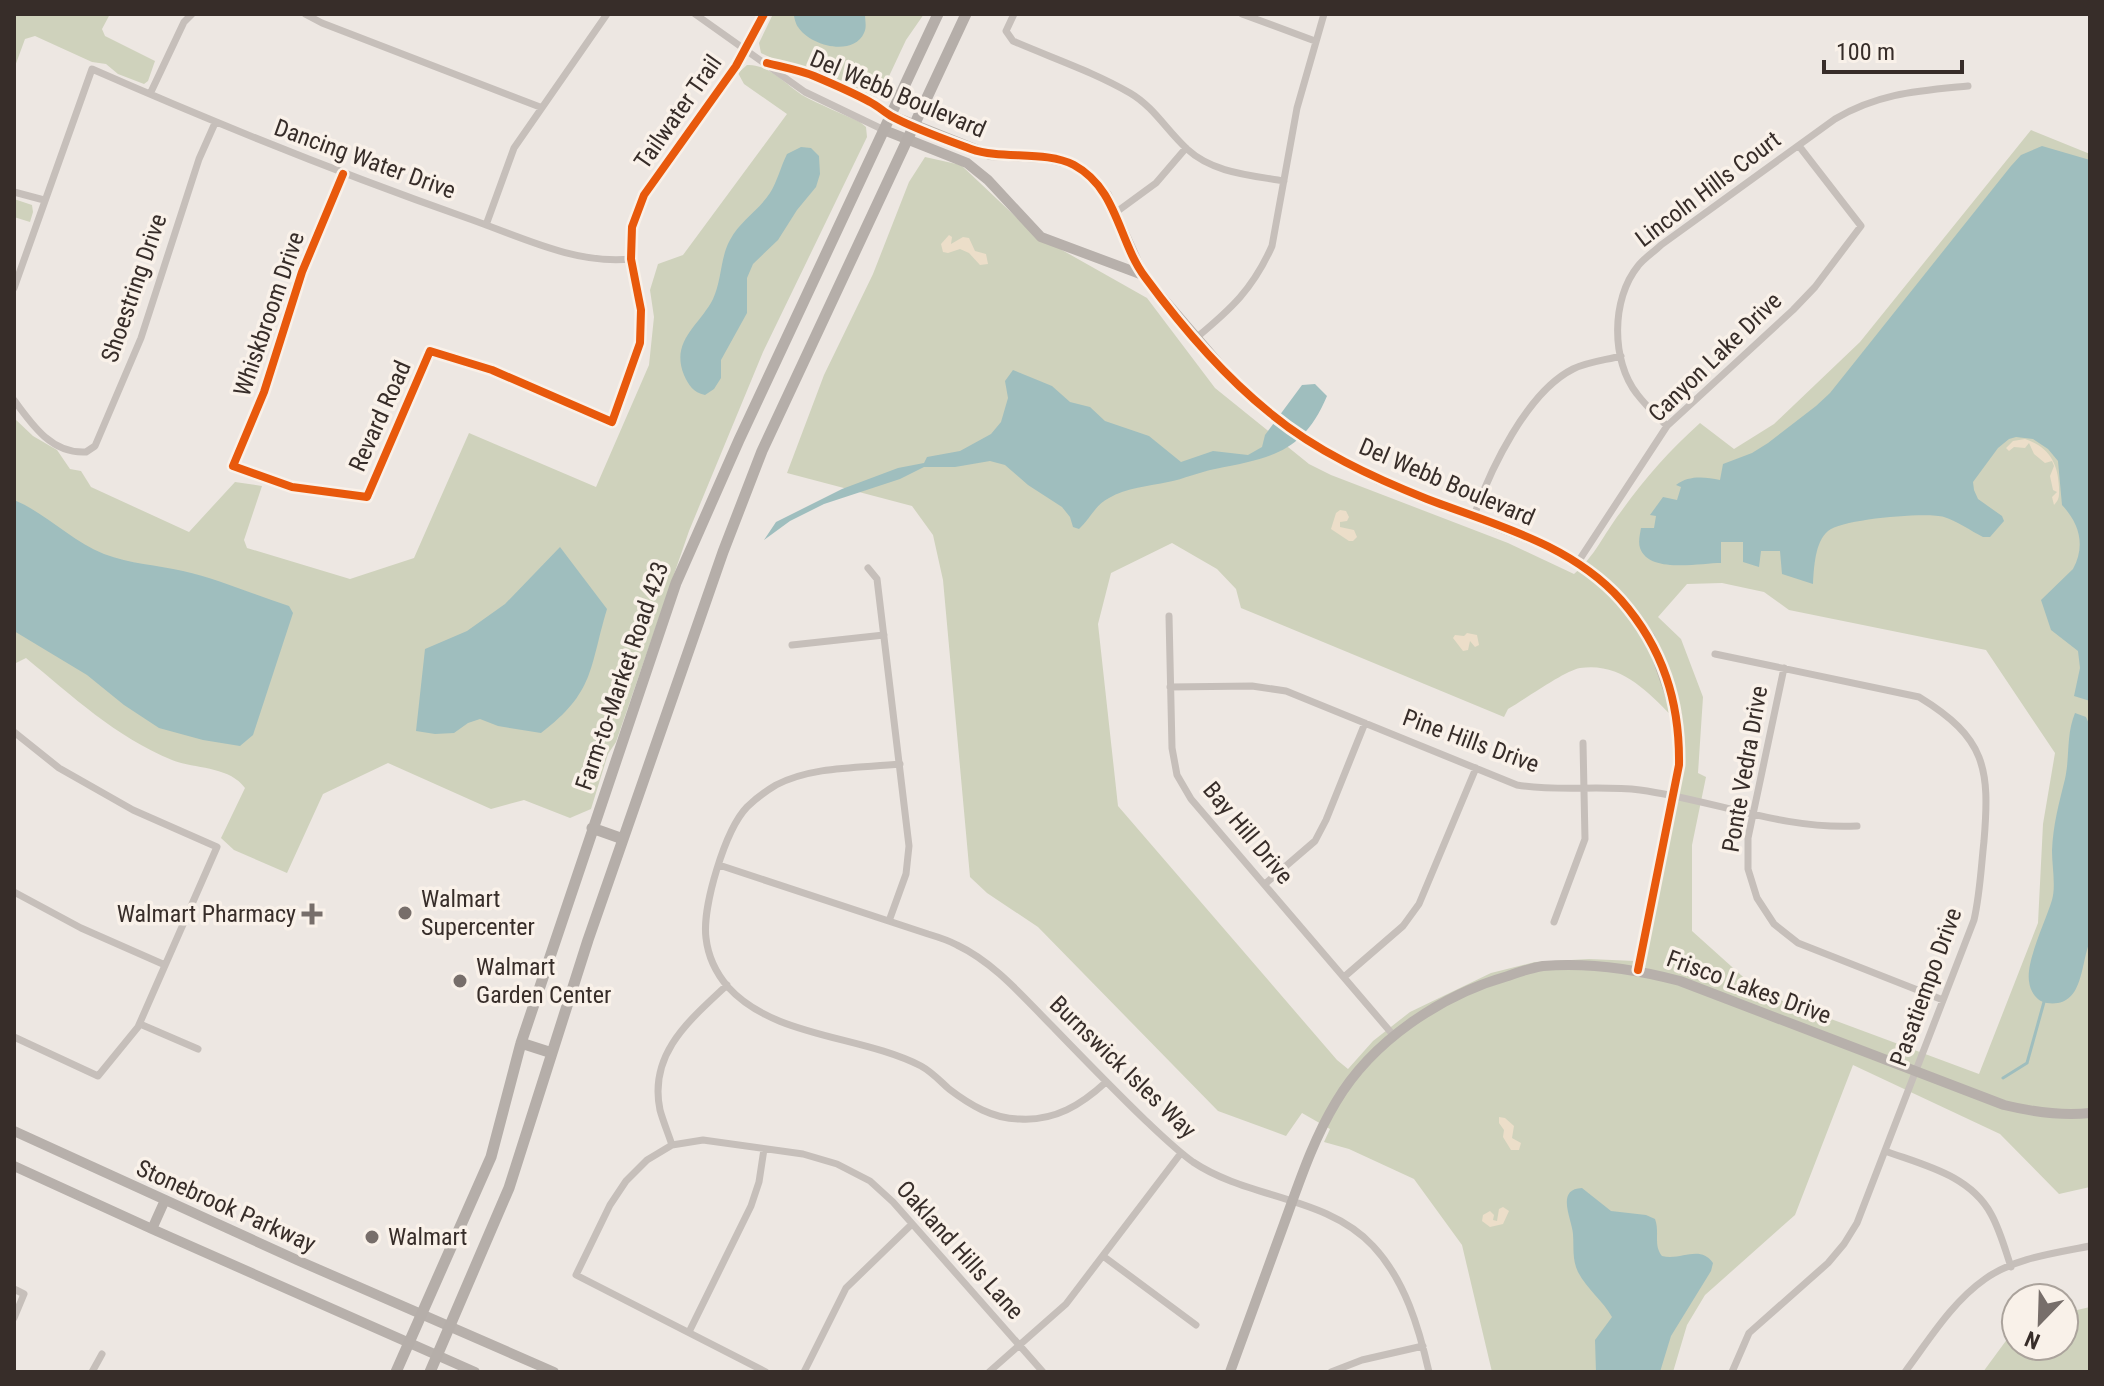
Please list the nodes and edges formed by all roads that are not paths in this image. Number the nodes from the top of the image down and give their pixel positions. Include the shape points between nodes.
1 (192, 14) edge
2 (305, 14) edge
3 (607, 14) edge
4 (695, 14) edge
5 (764, 14) edge
6 (938, 14) edge
7 (966, 14) edge
8 (1014, 14) edge
9 (1242, 14) edge
10 (1324, 14) edge
11 (1315, 41) junction
12 (746, 51) junction
13 (767, 63) junction
14 (1968, 86) dead end
15 (150, 94) junction
16 (540, 107) junction
17 (890, 115) junction
18 (215, 123) junction
19 (914, 126) junction
20 (884, 130) junction
21 (907, 140) junction
22 (1799, 146) junction
23 (1186, 148) junction
24 (343, 174) junction
25 (1284, 181) junction
26 (14, 192) edge
27 (44, 200) junction
28 (1115, 213) junction
29 (486, 225) junction
30 (631, 259) junction
31 (1143, 275) junction
32 (14, 288) edge
33 (1196, 338) junction
34 (430, 351) joint
35 (1621, 356) junction
36 (14, 400) edge
37 (1667, 426) junction
38 (367, 497) joint
39 (1474, 516) junction
40 (1578, 562) junction
41 (868, 568) dead end
42 (1169, 616) dead end
43 (884, 635) junction
44 (792, 645) dead end
45 (1715, 654) dead end
46 (1784, 668) junction
47 (1170, 687) junction
48 (1365, 723) junction
49 (14, 732) edge
50 (1583, 743) dead end
51 (900, 764) junction
52 (1476, 768) junction
53 (1584, 788) junction
54 (1673, 797) junction
55 (1753, 813) junction
56 (1857, 826) dead end
57 (592, 828) junction
58 (623, 839) junction
59 (719, 865) junction
60 (1265, 884) junction
61 (14, 892) edge
62 (889, 921) junction
63 (1554, 922) dead end
64 (165, 965) junction
65 (1638, 970) junction
66 (1344, 977) junction
67 (727, 985) junction
68 (1943, 1000) junction
69 (140, 1024) junction
70 (1394, 1036) junction
71 (14, 1037) edge
72 (521, 1043) junction
73 (198, 1049) dead end
74 (552, 1053) junction
75 (1917, 1071) junction
76 (1106, 1082) junction
77 (2090, 1113) edge
78 (14, 1131) edge
79 (672, 1145) junction
80 (764, 1149) junction
81 (1885, 1151) junction
82 (1181, 1153) junction
83 (14, 1166) edge
84 (165, 1200) junction
85 (1292, 1202) junction
86 (912, 1224) junction
87 (152, 1229) junction
88 (2090, 1246) edge
89 (1103, 1256) junction
90 (2011, 1267) junction
91 (14, 1289) edge
92 (422, 1314) junction
93 (14, 1318) edge
94 (1196, 1325) dead end
95 (450, 1328) junction
96 (689, 1332) junction
97 (409, 1343) junction
98 (1019, 1345) junction
99 (1423, 1346) junction
100 (102, 1354) dead end
101 (438, 1355) junction
102 (92, 1372) edge
103 (396, 1372) edge
104 (430, 1372) edge
105 (475, 1372) edge
106 (554, 1372) edge
107 (766, 1372) edge
108 (804, 1372) edge
109 (989, 1372) edge
110 (1043, 1372) edge
111 (1230, 1372) edge
112 (1331, 1372) edge
113 (1429, 1372) edge
114 (1732, 1372) edge
115 (1905, 1372) edge

1 - 15 street
2 - 16 street
3 - 16 street
4 - 12 street, Del Webb Boulevard
5 - 12 street, Tailwater Trail
6 - 17 main road, Farm-to-Market Road 423
7 - 19 main road
8 - 23 street via 1006,31 1013,41 1132,94
9 - 11 street
10 - 11 street
11 - 25 street
12 - 13 street, Del Webb Boulevard
12 - 30 street, Tailwater Trail via 644,195 632,227
13 - 17 street, Del Webb Boulevard via 811,75
13 - 20 street, Del Webb Boulevard via 805,92
14 - 22 street, Lincoln Hills Court via 1893,94 1860,104
15 - 18 street, Dancing Water Drive
15 - 27 street, Dancing Water Drive via 92,69
16 - 29 street via 514,148
17 - 19 street, Del Webb Boulevard
17 - 20 main road, Farm-to-Market Road 423
18 - 24 street, Dancing Water Drive
18 - 36 street, Shoestring Drive via 141,338 95,446 86,452 65,450 40,435
19 - 21 main road
19 - 28 street, Del Webb Boulevard via 990,155 1072,164 1107,195
20 - 21 street, Del Webb Boulevard
20 - 57 main road, Farm-to-Market Road 423 via 676,583
21 - 31 street, Del Webb Boulevard via 967,163 1041,237
21 - 58 main road via 762,451
22 - 35 street, Lincoln Hills Court via 1638,266 1622,295
22 - 37 street, Canyon Lake Drive via 1861,226 1793,310
23 - 25 street via 1219,169
23 - 28 street via 1156,183
24 - 29 street, Dancing Water Drive
24 - 38 street, Whiskbroom Drive via 233,466 292,487
25 - 33 street via 1263,267 1235,306
26 - 27 street
27 - 32 street
28 - 31 street, Del Webb Boulevard
29 - 30 street, Dancing Water Drive via 583,258
30 - 34 street, Tailwater Trail via 641,310 640,343 612,422 489,369
31 - 33 street, Del Webb Boulevard
33 - 39 street, Del Webb Boulevard via 1270,414 1307,440 1377,479
34 - 38 street, Revard Road
35 - 37 street, Lincoln Hills Court via 1636,393
35 - 39 street via 1574,369 1550,386 1498,456
37 - 40 street, Canyon Lake Drive
39 - 40 street, Del Webb Boulevard
40 - 54 street, Del Webb Boulevard via 1621,600 1650,637 1677,715 1679,765
41 - 43 street via 877,579
42 - 47 street, Bay Hill Drive
43 - 44 street
43 - 51 street
45 - 46 street, Pasatiempo Drive
46 - 55 street, Ponte Vedra Drive
46 - 68 street, Pasatiempo Drive via 1919,697 1951,720 1974,747 1984,769 1987,798 1979,897
47 - 48 street, Pine Hills Drive via 1286,691
47 - 60 street, Bay Hill Drive via 1177,775 1191,799
48 - 52 street, Pine Hills Drive
48 - 60 street via 1315,841
49 - 64 street via 59,768 133,810 217,847
50 - 53 street
51 - 59 street via 813,773 773,787 746,809
51 - 62 street via 909,846 906,874
52 - 53 street, Pine Hills Drive via 1517,785
52 - 66 street via 1419,904 1403,926
53 - 54 street, Pine Hills Drive
53 - 63 street via 1585,839
54 - 55 street, Pine Hills Drive
54 - 65 street, Del Webb Boulevard
55 - 56 street, Pine Hills Drive via 1808,825
55 - 68 street, Ponte Vedra Drive via 1749,875 1760,904 1783,933 1809,949
57 - 58 main road
57 - 72 main road, Farm-to-Market Road 423
58 - 74 main road
59 - 62 street, Burnswick Isles Way
59 - 67 street via 705,935 711,961
60 - 66 street, Bay Hill Drive
61 - 64 street
62 - 76 street, Burnswick Isles Way via 958,945 985,963
64 - 69 street
65 - 70 street, Frisco Lakes Drive via 1586,964 1540,967 1468,990 1420,1015
65 - 75 street, Frisco Lakes Drive
66 - 70 street, Bay Hill Drive
67 - 76 street via 750,1007 777,1020 893,1053 925,1068 970,1105 994,1115 1047,1118 1087,1100
67 - 79 street via 678,1032 666,1055 659,1080 660,1108
68 - 75 street, Pasatiempo Drive
69 - 71 street via 98,1076
69 - 73 street
70 - 85 street, Frisco Lakes Drive via 1337,1100
72 - 74 main road
72 - 92 main road, Farm-to-Market Road 423 via 491,1157
74 - 95 main road via 509,1188
75 - 77 street, Frisco Lakes Drive via 2015,1107
75 - 81 street, Pasatiempo Drive
76 - 82 street, Burnswick Isles Way
78 - 84 street, Stonebrook Parkway
79 - 80 street, Oakland Hills Lane via 703,1140
79 - 96 street, Oakland Hills Lane via 626,1181 576,1275
80 - 86 street, Oakland Hills Lane via 837,1164 870,1181
80 - 96 street via 751,1206
81 - 90 street via 1951,1176 1974,1192 1990,1212
81 - 114 street, Pasatiempo Drive via 1844,1244 1749,1333
82 - 85 street, Burnswick Isles Way via 1199,1166
82 - 89 street
83 - 87 street
84 - 87 street
84 - 92 street, Stonebrook Parkway
85 - 99 street, Burnswick Isles Way via 1333,1216 1375,1248 1408,1302
85 - 111 street, Frisco Lakes Drive
86 - 98 street, Oakland Hills Lane
86 - 108 street via 846,1288
87 - 97 street
88 - 90 street
89 - 94 street
89 - 98 street via 1066,1304
90 - 115 street via 1986,1277 1957,1303
91 - 93 street via 24,1294
92 - 95 street, Stonebrook Parkway
92 - 97 main road, Farm-to-Market Road 423
95 - 101 main road
95 - 106 street, Stonebrook Parkway
96 - 107 street
97 - 101 street
97 - 103 main road, Farm-to-Market Road 423
98 - 109 street
98 - 110 street, Oakland Hills Lane
99 - 112 street
99 - 113 street, Burnswick Isles Way
100 - 102 street
101 - 104 main road
101 - 105 street

